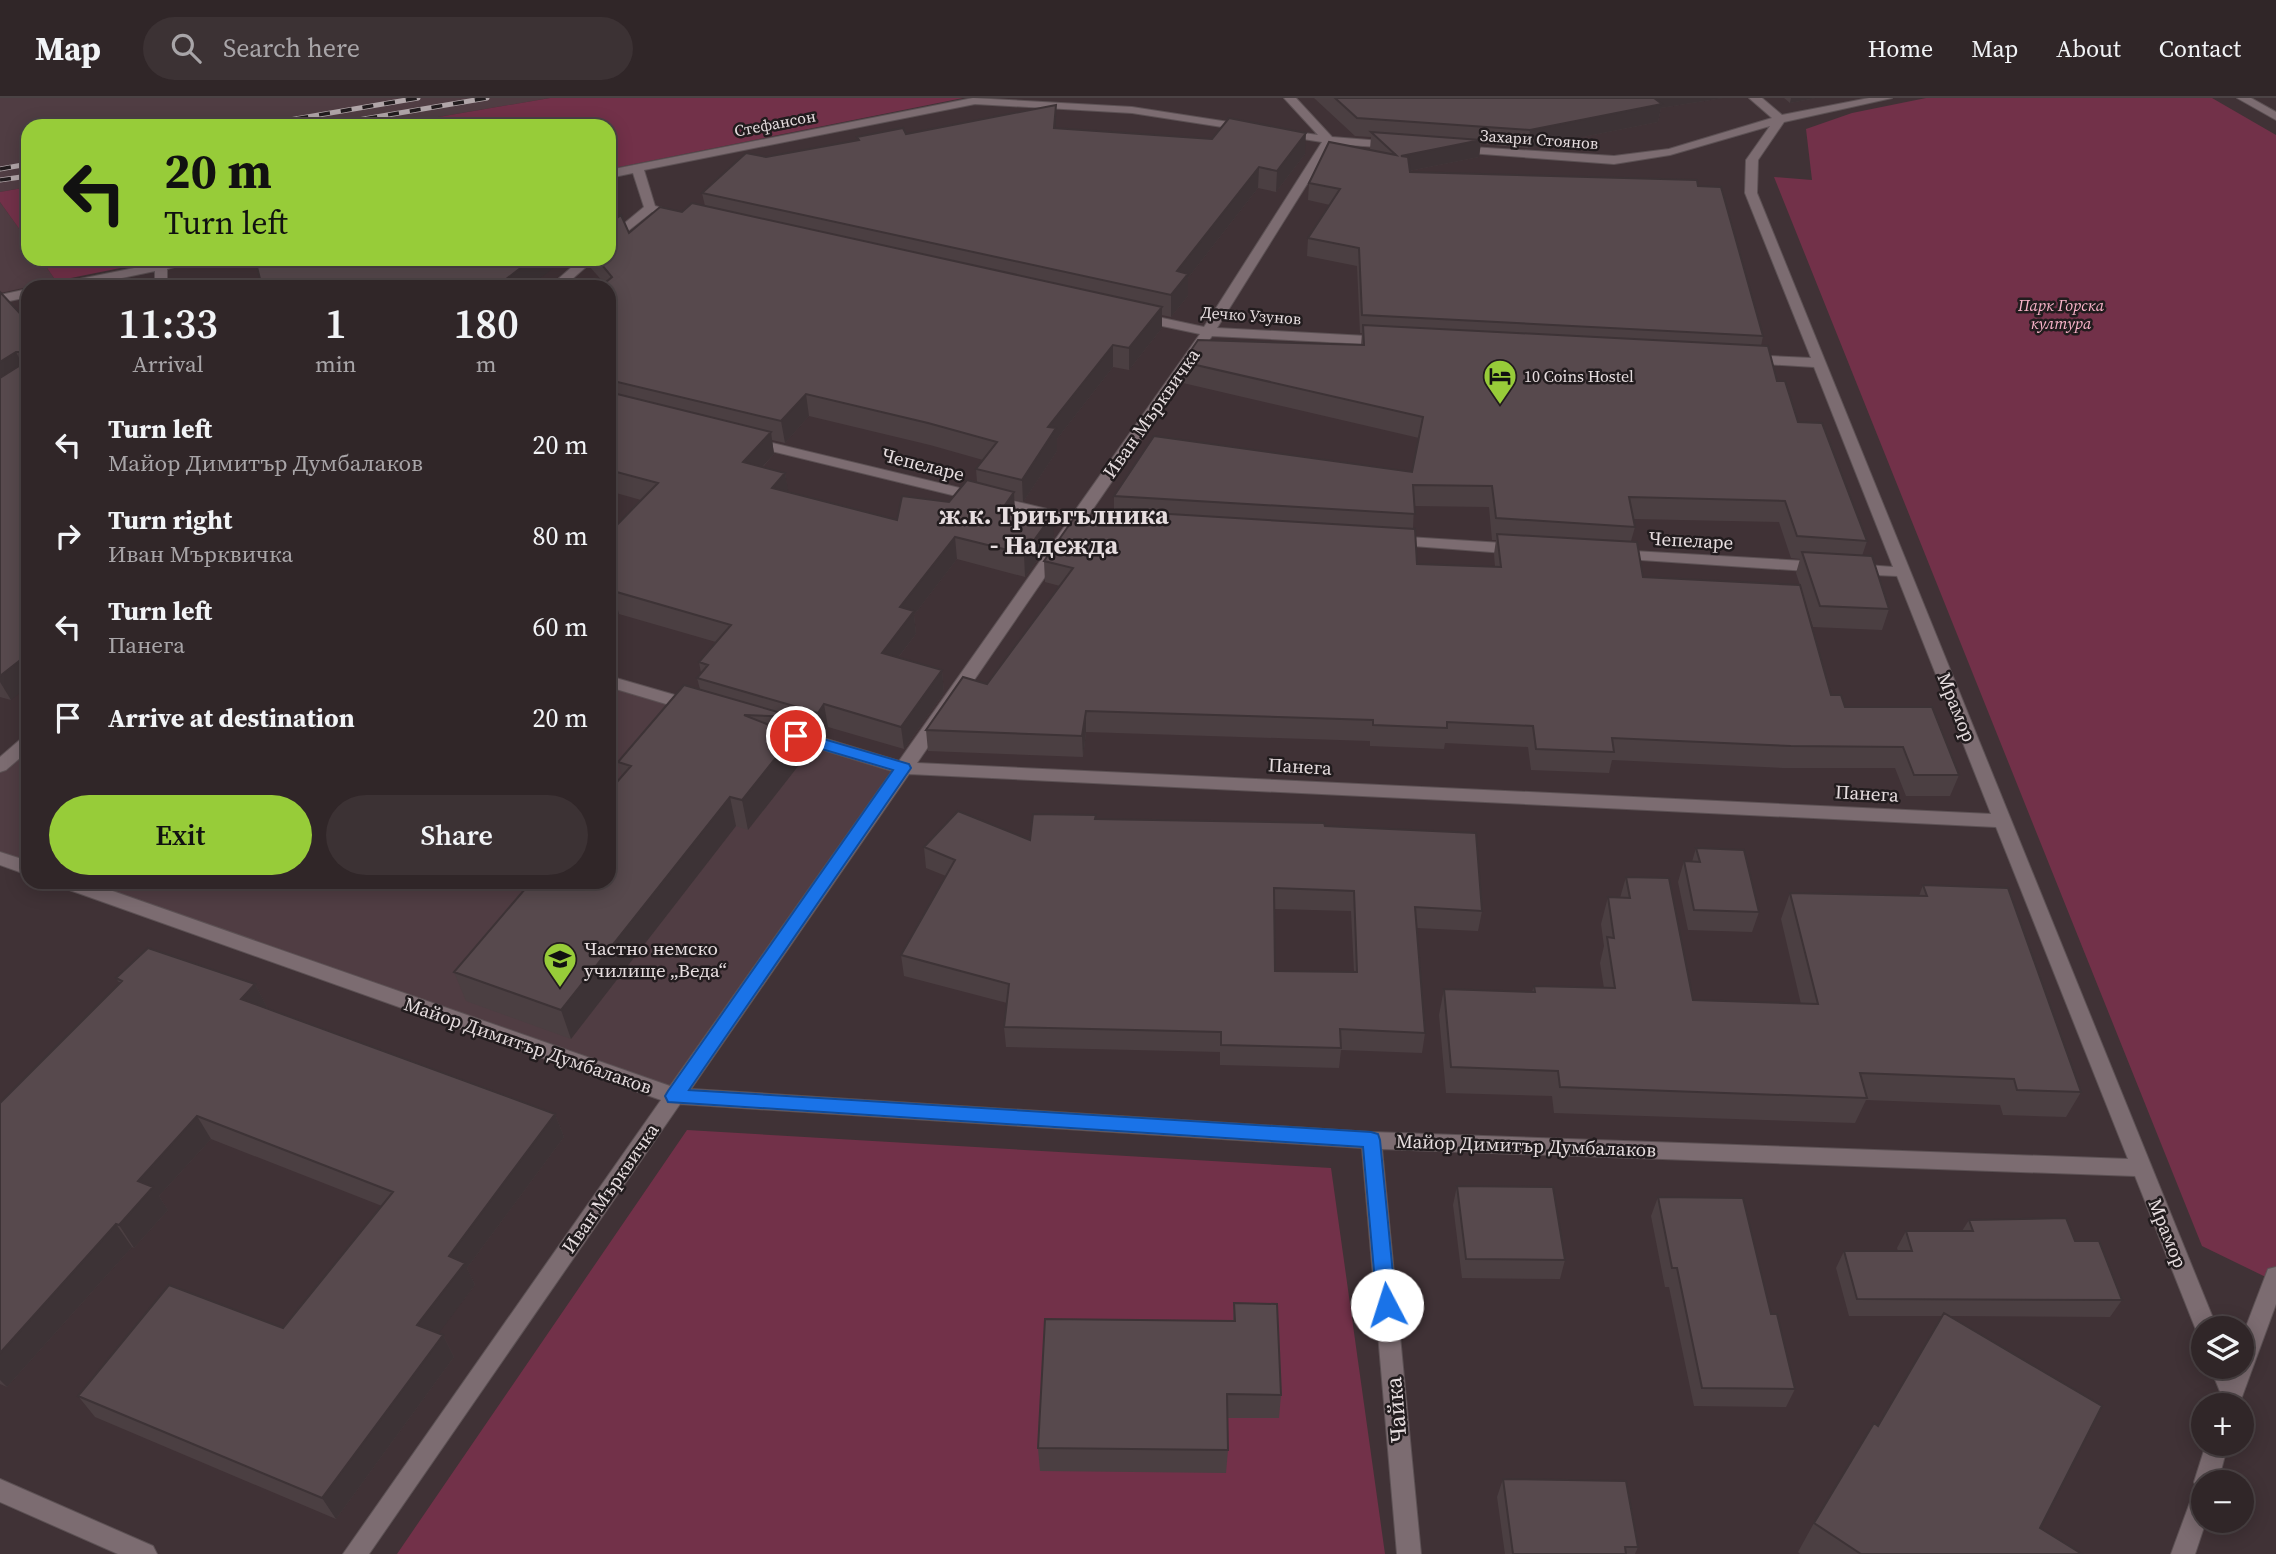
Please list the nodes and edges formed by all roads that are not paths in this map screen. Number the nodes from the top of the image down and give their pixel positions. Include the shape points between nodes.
1 (989, 98) edge
2 (1290, 98) edge
3 (1755, 98) edge
4 (1886, 98) edge
5 (2243, 98) edge
6 (975, 101) junction
7 (2276, 117) edge
8 (1780, 119) junction
9 (1329, 140) junction
10 (1410, 146) edge
11 (1437, 148) edge
12 (638, 169) junction
13 (616, 173) edge
14 (650, 208) junction
15 (691, 217) edge
16 (616, 236) edge
17 (161, 266) joint
18 (580, 266) edge
19 (94, 280) edge
20 (163, 280) edge
21 (564, 280) edge
22 (21, 294) edge
23 (0, 299) edge
24 (1126, 314) edge
25 (1208, 332) junction
26 (1402, 342) edge
27 (1736, 359) edge
28 (1819, 363) junction
29 (742, 439) edge
30 (1075, 522) junction
31 (1103, 524) edge
32 (1379, 540) edge
33 (1530, 550) edge
34 (1599, 554) edge
35 (1903, 572) junction
36 (616, 683) edge
37 (716, 712) edge
38 (756, 724) edge
39 (21, 748) edge
40 (0, 766) edge
41 (903, 768) junction
42 (2002, 821) junction
43 (0, 858) edge
44 (21, 866) edge
45 (87, 889) edge
46 (674, 1096) junction
47 (1371, 1140) junction
48 (2141, 1168) junction
49 (2276, 1276) edge
50 (2201, 1316) edge
51 (2254, 1333) edge
52 (0, 1490) edge
53 (2191, 1530) edge
54 (145, 1554) edge
55 (355, 1554) edge
56 (1409, 1554) edge
57 (2183, 1554) edge

1 - 6 street, Стефансон
2 - 9 street
3 - 8 street
4 - 8 street, Захари Стоянов
5 - 7 street
6 - 9 street via 1132,110
6 - 12 street, Стефансон
8 - 11 street, Захари Стоянов via 1670,152 1614,160
8 - 28 street, Мрамор via 1752,160 1751,193
9 - 10 street
9 - 25 street, Иван Мърквичка
12 - 13 street, Стефансон
12 - 14 street
14 - 15 street
14 - 16 street
17 - 19 street
17 - 20 street
18 - 21 street
22 - 23 street
24 - 25 street, Дечко Узунов
25 - 26 street, Дечко Узунов
25 - 30 street, Иван Мърквичка
27 - 28 street
28 - 35 street, Мрамор
29 - 30 street, Чепеларе
30 - 31 street, Чепеларе
30 - 41 street, Иван Мърквичка
32 - 33 street
34 - 35 street, Чепеларе
35 - 42 street, Мрамор
36 - 37 street
38 - 41 street, Панега
39 - 40 street
41 - 42 street, Панега
41 - 46 street, Иван Мърквичка
42 - 48 street, Мрамор
43 - 44 street
45 - 46 street, Майор Димитър Думбалаков
46 - 47 street, Майор Димитър Думбалаков
46 - 55 street, Иван Мърквичка
47 - 48 street, Майор Димитър Думбалаков
47 - 56 street, Чайка
48 - 50 street, Мрамор
49 - 51 street
52 - 54 street
53 - 57 street

